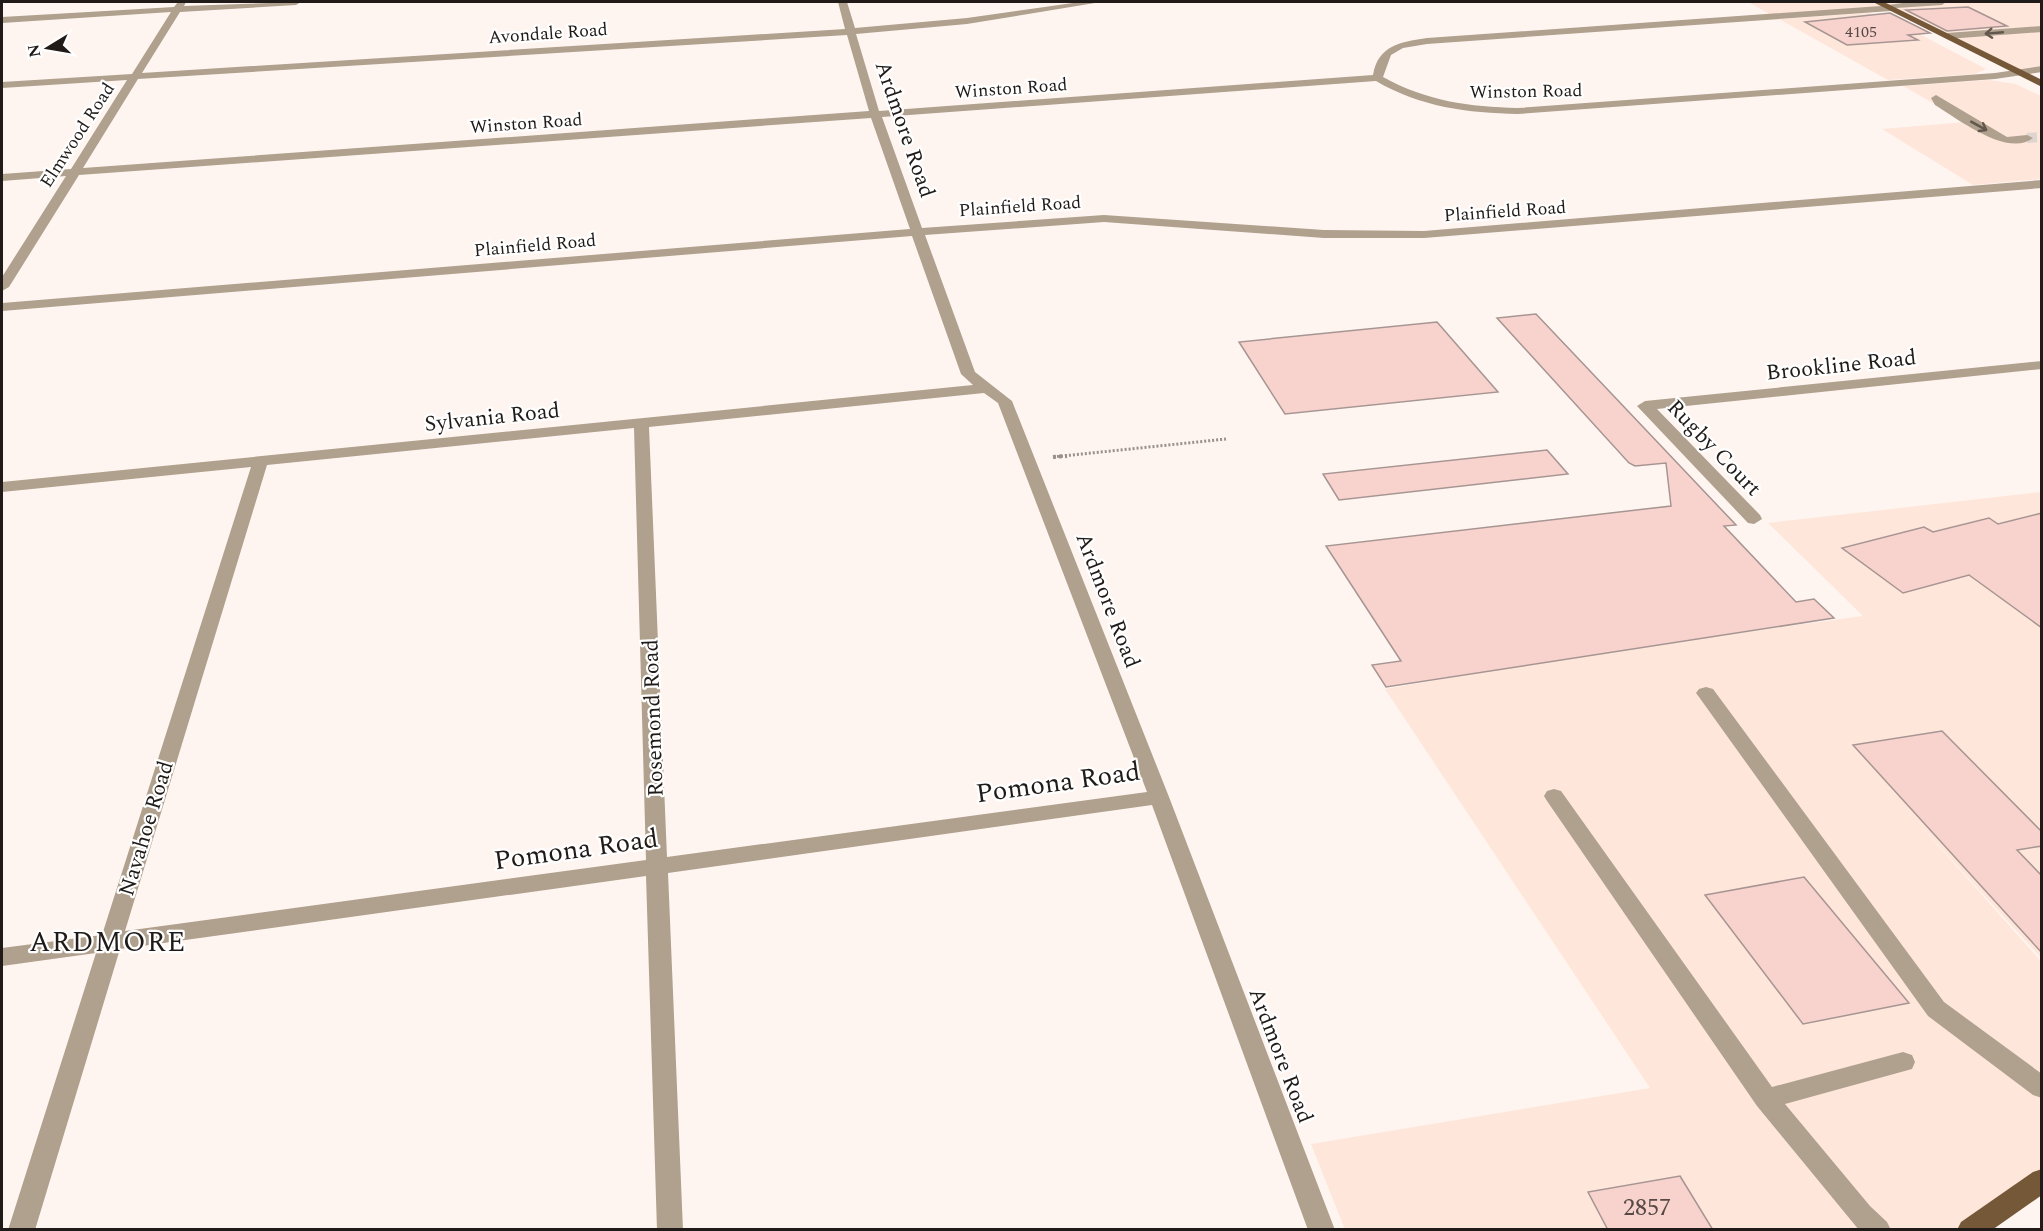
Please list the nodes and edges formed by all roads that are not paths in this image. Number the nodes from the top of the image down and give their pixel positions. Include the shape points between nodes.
1 (296, 2) edge
2 (842, 2) edge
3 (1096, 2) edge
4 (1942, 2) edge
5 (179, 5) edge
6 (1885, 5) edge
7 (2, 20) edge
8 (2042, 29) edge
9 (850, 31) junction
10 (1947, 36) junction
11 (2042, 69) edge
12 (2016, 71) junction
13 (136, 76) junction
14 (1378, 78) junction
15 (2042, 84) edge
16 (2, 85) edge
17 (1936, 98) dead end
18 (875, 114) junction
19 (2028, 138) tunnel mouth
20 (74, 172) junction
21 (2, 177) edge
22 (2042, 184) edge
23 (916, 232) junction
24 (2, 287) edge
25 (2, 307) edge
26 (2042, 365) edge
27 (986, 388) junction
28 (1645, 406) joint
29 (641, 423) junction
30 (260, 462) junction
31 (2, 487) edge
32 (1754, 519) dead end
33 (1706, 693) dead end
34 (1554, 796) dead end
35 (1159, 797) junction
36 (657, 866) junction
37 (110, 941) junction
38 (2, 957) edge
39 (1903, 1062) dead end
40 (2042, 1088) edge
41 (1766, 1099) junction
42 (2042, 1180) edge
43 (21, 1230) edge
44 (670, 1230) edge
45 (1322, 1230) edge
46 (1878, 1230) edge
47 (1970, 1230) edge

1 - 5 street
2 - 9 street, Ardmore Road
3 - 9 street, Avondale Road via 959,22
4 - 6 street
5 - 7 street
5 - 13 street, Elmwood Road
6 - 10 main road
6 - 14 street via 1427,41 1405,45 1385,55 1380,59
8 -> 10 street
9 - 13 street, Avondale Road
9 - 18 street, Ardmore Road
10 - 12 main road
11 - 12 street, Winston Road
12 - 14 street, Winston Road via 1961,79 1518,111 1439,104
12 - 15 main road
13 - 16 street, Avondale Road
13 - 20 street, Elmwood Road
14 - 18 street, Winston Road
17 -> 19 street via 2005,141
18 - 20 street, Winston Road
18 - 23 street, Ardmore Road
20 - 21 street, Winston Road
20 - 24 street, Elmwood Road
22 - 23 street, Plainfield Road via 1402,236 1322,234 1115,218
23 - 25 street, Plainfield Road
23 - 27 street, Ardmore Road via 968,374
26 - 28 street, Brookline Road
27 - 29 street, Sylvania Road
27 - 35 street, Ardmore Road via 1005,401
28 - 32 street, Rugby Court
29 - 30 street, Sylvania Road
29 - 36 street, Rosemond Road
30 - 31 street, Sylvania Road
30 - 37 street, Navahoe Road
33 - 40 street via 1936,1010
34 - 41 street
35 - 36 street, Pomona Road
35 - 45 street, Ardmore Road
36 - 37 street, Pomona Road
36 - 44 street, Rosemond Road
37 - 38 street, Pomona Road
37 - 43 street, Navahoe Road
39 - 41 street
41 - 46 street
42 - 47 main road

